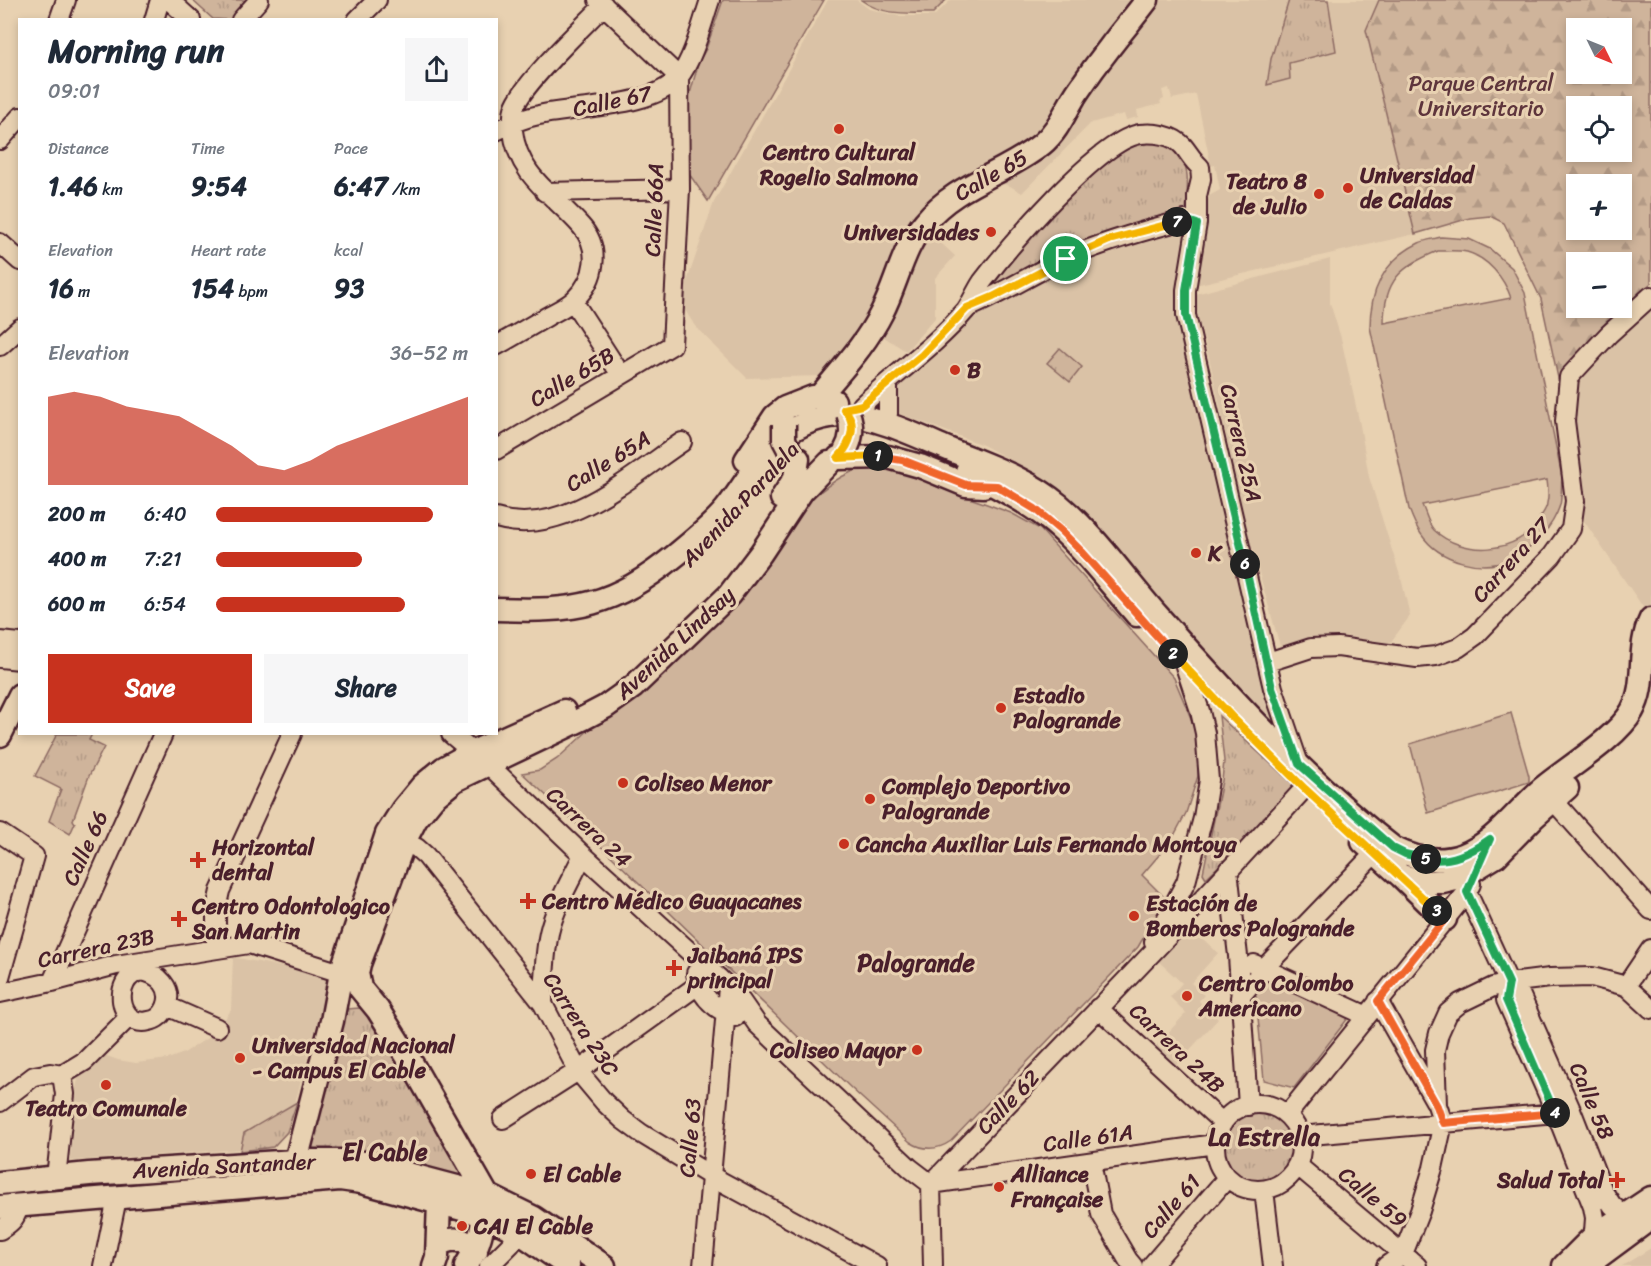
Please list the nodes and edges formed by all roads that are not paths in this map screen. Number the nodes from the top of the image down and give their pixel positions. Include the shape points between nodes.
1 (66, 0) edge
2 (160, 0) edge
3 (169, 0) edge
4 (260, 0) edge
5 (376, 0) edge
6 (710, 0) edge
7 (1147, 0) edge
8 (601, 3) edge
9 (59, 18) edge
10 (154, 18) edge
11 (189, 18) edge
12 (243, 18) edge
13 (359, 18) edge
14 (679, 77) junction
15 (0, 117) edge
16 (18, 117) edge
17 (18, 118) edge
18 (504, 127) edge
19 (0, 140) edge
20 (680, 189) junction
21 (545, 192) junction
22 (1197, 224) junction
23 (0, 243) edge
24 (18, 259) edge
25 (1651, 296) edge
26 (573, 301) junction
27 (967, 308) junction
28 (18, 330) edge
29 (498, 345) edge
30 (672, 345) joint
31 (0, 346) edge
32 (621, 375) junction
33 (888, 384) junction
34 (842, 405) junction
35 (888, 414) junction
36 (789, 415) junction
37 (682, 441) dead end
38 (498, 449) edge
39 (795, 457) junction
40 (837, 457) junction
41 (999, 479) junction
42 (498, 518) edge
43 (705, 530) junction
44 (498, 609) edge
45 (1651, 619) edge
46 (498, 624) edge
47 (0, 641) edge
48 (18, 643) edge
49 (0, 658) edge
50 (18, 660) edge
51 (1268, 662) junction
52 (1185, 666) junction
53 (18, 699) edge
54 (1651, 702) edge
55 (0, 735) edge
56 (162, 735) edge
57 (292, 735) edge
58 (452, 735) edge
59 (480, 759) junction
60 (1306, 777) junction
61 (1553, 800) junction
62 (0, 833) edge
63 (1490, 839) junction
64 (404, 842) junction
65 (1375, 853) junction
66 (583, 855) junction
67 (1477, 869) junction
68 (1228, 870) junction
69 (1401, 876) junction
70 (1186, 882) junction
71 (1467, 892) junction
72 (1197, 904) junction
73 (1651, 910) edge
74 (1445, 919) junction
75 (216, 948) junction
76 (1651, 949) edge
77 (1238, 956) junction
78 (694, 957) junction
79 (1143, 962) junction
80 (152, 966) junction
81 (128, 969) junction
82 (1264, 969) junction
83 (341, 973) junction
84 (0, 977) edge
85 (52, 982) junction
86 (723, 983) junction
87 (1509, 983) junction
88 (698, 985) junction
89 (1626, 986) junction
90 (0, 993) edge
91 (1240, 997) junction
92 (1378, 1001) junction
93 (543, 1004) junction
94 (166, 1006) junction
95 (1098, 1008) junction
96 (378, 1010) junction
97 (1651, 1010) edge
98 (725, 1013) junction
99 (1367, 1016) junction
100 (129, 1017) junction
101 (332, 1020) junction
102 (758, 1024) junction
103 (217, 1028) dead end
104 (1435, 1059) junction
105 (1413, 1064) junction
106 (578, 1071) junction
107 (62, 1075) junction
108 (0, 1102) edge
109 (1248, 1106) junction
110 (1437, 1106) junction
111 (1564, 1113) junction
112 (1287, 1115) junction
113 (503, 1119) dead end
114 (1222, 1123) junction
115 (1443, 1123) junction
116 (1300, 1136) junction
117 (1215, 1144) junction
118 (296, 1161) junction
119 (1091, 1162) junction
120 (1297, 1165) junction
121 (711, 1176) junction
122 (56, 1178) junction
123 (1227, 1178) junction
124 (309, 1182) junction
125 (0, 1183) edge
126 (931, 1184) junction
127 (1263, 1190) junction
128 (117, 1198) junction
129 (1651, 1198) edge
130 (439, 1202) junction
131 (485, 1205) junction
132 (10, 1206) edge
133 (1640, 1218) edge
134 (0, 1230) edge
135 (519, 1232) junction
136 (1594, 1236) junction
137 (1403, 1254) junction
138 (436, 1255) edge
139 (477, 1261) edge
140 (1589, 1264) edge
141 (103, 1266) edge
142 (568, 1266) edge
143 (604, 1266) edge
144 (702, 1266) edge
145 (877, 1266) edge
146 (933, 1266) edge
147 (1133, 1266) edge
148 (1151, 1266) edge
149 (1273, 1266) edge
150 (1386, 1266) edge
151 (1417, 1266) edge
152 (1564, 1266) edge

1 - 9 street
2 - 10 street
3 - 11 street
4 - 12 street
5 - 13 street
6 - 14 street, Calle 67
7 - 34 main road, Calle 65 via 1044,142 1026,156 958,192 922,224 883,310 851,358
8 - 14 street
8 - 18 street via 523,92
14 - 18 street, Calle 67 via 668,87 637,100 539,115
14 - 20 street, Calle 66A
15 - 16 street
17 - 19 street
18 - 21 street via 526,168
20 - 21 street
20 - 30 street, Calle 66A
21 - 26 street via 582,227 590,241 593,272 586,288
22 - 27 street via 1185,220 1109,240
22 - 27 street, Carrera 25A via 1200,167 1174,139 1138,134 1101,156 1071,182 981,284
22 - 51 street, Carrera 25A via 1186,290 1186,315
23 - 24 street
25 - 51 street, Carrera 27 via 1569,377 1565,422 1575,501 1571,529 1552,556 1475,636 1436,656 1417,658 1338,647 1311,648
26 - 29 street
26 - 32 street
27 - 33 street
28 - 31 street
30 - 32 street, Calle 65B
32 - 38 street, Calle 65B
33 - 34 street
33 - 35 street
34 - 35 main road
34 - 36 main road via 806,398
34 - 40 main road, bridge via 851,420 851,435
35 - 41 main road via 966,442 989,455
36 - 39 main road, bridge via 784,440
36 - 43 main road via 786,408 764,431 712,507
37 - 42 street, Calle 65A via 584,508 528,523
39 - 40 main road via 816,465
39 - 59 main road, Avenida Lindsay via 795,478 704,604 622,678
40 - 41 main road via 888,457 966,485
40 - 59 main road, Avenida Lindsay via 802,491 729,595 633,687 584,718
41 - 43 main road, Avenida Paralela via 883,424 842,414 796,428 776,443
41 - 46 main road, Avenida Paralela via 880,435 844,426 825,429 802,438 784,452 733,519 674,575 637,600 599,618
41 - 52 main road, Avenida Paralela via 1061,531
41 - 60 main road, Avenida Paralela via 1039,490 1071,517
43 - 44 main road, Avenida Paralela via 651,576 616,596 568,608
45 - 63 main road, Avenida Paralela via 1644,638 1639,697 1632,712 1620,728 1544,787
47 - 48 street
49 - 50 street
51 - 60 street, Carrera 25A via 1272,688
52 - 60 main road, Avenida Paralela via 1231,716
52 - 70 street, Calle 62 via 1205,733 1209,780
53 - 55 main road
54 - 61 main road, Avenida Paralela via 1643,723 1629,738
56 - 85 street, Calle 66
57 - 75 street via 220,891
58 - 59 street, Carrera 24
59 - 64 main road, Avenida Lindsay via 433,798
59 - 66 street, Carrera 24
59 - 83 main road, Avenida Lindsay via 444,768 403,809 387,834
60 - 63 main road, Avenida Paralela via 1405,854 1446,860 1473,851
60 - 65 main road, Avenida Paralela
60 - 68 street, Calle 62
61 - 67 main road, Avenida Paralela via 1496,856
61 - 73 street
62 - 84 street via 34,855
63 - 67 street
64 - 93 street, Carrera 23C via 426,856
64 - 96 main road, Avenida Lindsay via 357,973 360,988
65 - 69 main road, Avenida Paralela
65 - 82 street
66 - 78 street, Carrera 24
66 - 93 street via 550,931
67 - 69 main road, Avenida Paralela via 1443,882
67 - 71 street
68 - 72 street, Calle 62
68 - 77 street
69 - 74 main road
70 - 72 street via 1183,904
70 - 79 street, Calle 62
71 - 74 street
71 - 87 street, Calle 58
72 - 79 street, Calle 62
74 - 92 street
75 - 80 street, Carrera 23B
75 - 83 street, Carrera 23B via 249,944
76 - 89 street
77 - 82 street
77 - 91 street
78 - 86 street, Carrera 24
78 - 88 street
79 - 95 street, Calle 62
80 - 81 street, Carrera 23B
80 - 94 street via 166,987
81 - 85 street, Carrera 23B
81 - 100 street via 121,998
82 - 91 street
82 - 99 street
83 - 101 main road, Avenida Lindsay
85 - 90 street, Carrera 23B
86 - 88 street via 705,978
86 - 98 street, Calle 63
86 - 102 street, Carrera 24
87 - 89 street via 1592,977
87 - 104 street via 1460,1003 1448,1013 1439,1033
87 - 111 street, Calle 58 via 1506,1000
88 - 98 street, Carrera 24 via 711,1004
88 - 106 street
89 - 97 street
91 - 109 street
92 - 99 street
92 - 105 street
93 - 106 street, Carrera 23C
94 - 100 street via 155,1020 137,1021
94 - 103 street
95 - 114 street, Carrera 24B
95 - 126 street, Calle 62
96 - 101 main road via 372,1004 355,1001
96 - 131 main road, Avenida Lindsay via 412,1064
98 - 102 street, Carrera 24
98 - 121 street, Calle 63
99 - 112 street
100 - 107 street via 85,1061
101 - 118 main road, Avenida Lindsay
102 - 126 street, Carrera 24
104 - 105 street via 1425,1066
104 - 110 street
105 - 110 street
106 - 113 street
106 - 121 street, Carrera 23C via 623,1120
107 - 108 street via 34,1076
107 - 122 street via 65,1095
109 - 112 street via 1271,1106
109 - 114 street
110 - 115 street
111 - 115 street
111 - 133 street, Calle 58 via 1612,1205
111 - 136 street, Calle 58 via 1593,1207
112 - 116 street
114 - 117 street
115 - 116 street
115 - 137 street via 1433,1168
116 - 120 street
117 - 119 street, Calle 61A
117 - 123 street via 1218,1163
118 - 122 main road, Avenida Santander
118 - 124 main road
118 - 131 main road, Avenida Santander via 366,1163
119 - 126 street, Calle 61A
119 - 147 street via 1101,1214
120 - 127 street via 1284,1182
120 - 137 street, Calle 59
121 - 144 street, Calle 63
121 - 145 street, Carrera 23C
122 - 125 main road, Avenida Santander
123 - 127 street via 1243,1188
123 - 148 street, Calle 61
124 - 128 main road, Avenida Santander
124 - 130 main road, Avenida Santander via 362,1182
126 - 146 street
127 - 149 street
128 - 132 main road, Avenida Santander
128 - 141 street
129 - 133 main road
130 - 131 main road, Avenida Santander
130 - 138 main road
131 - 135 main road, Avenida Santander
131 - 139 main road
131 - 143 main road, Avenida Santander via 534,1218
132 - 134 street via 18,1213 13,1222
133 - 136 main road
133 - 140 main road
135 - 139 street via 511,1244
135 - 142 main road, Avenida Santander
136 - 140 street, Calle 58
136 - 152 main road
137 - 150 street
137 - 151 street, Calle 59
138 - 139 main road via 446,1240 463,1240

